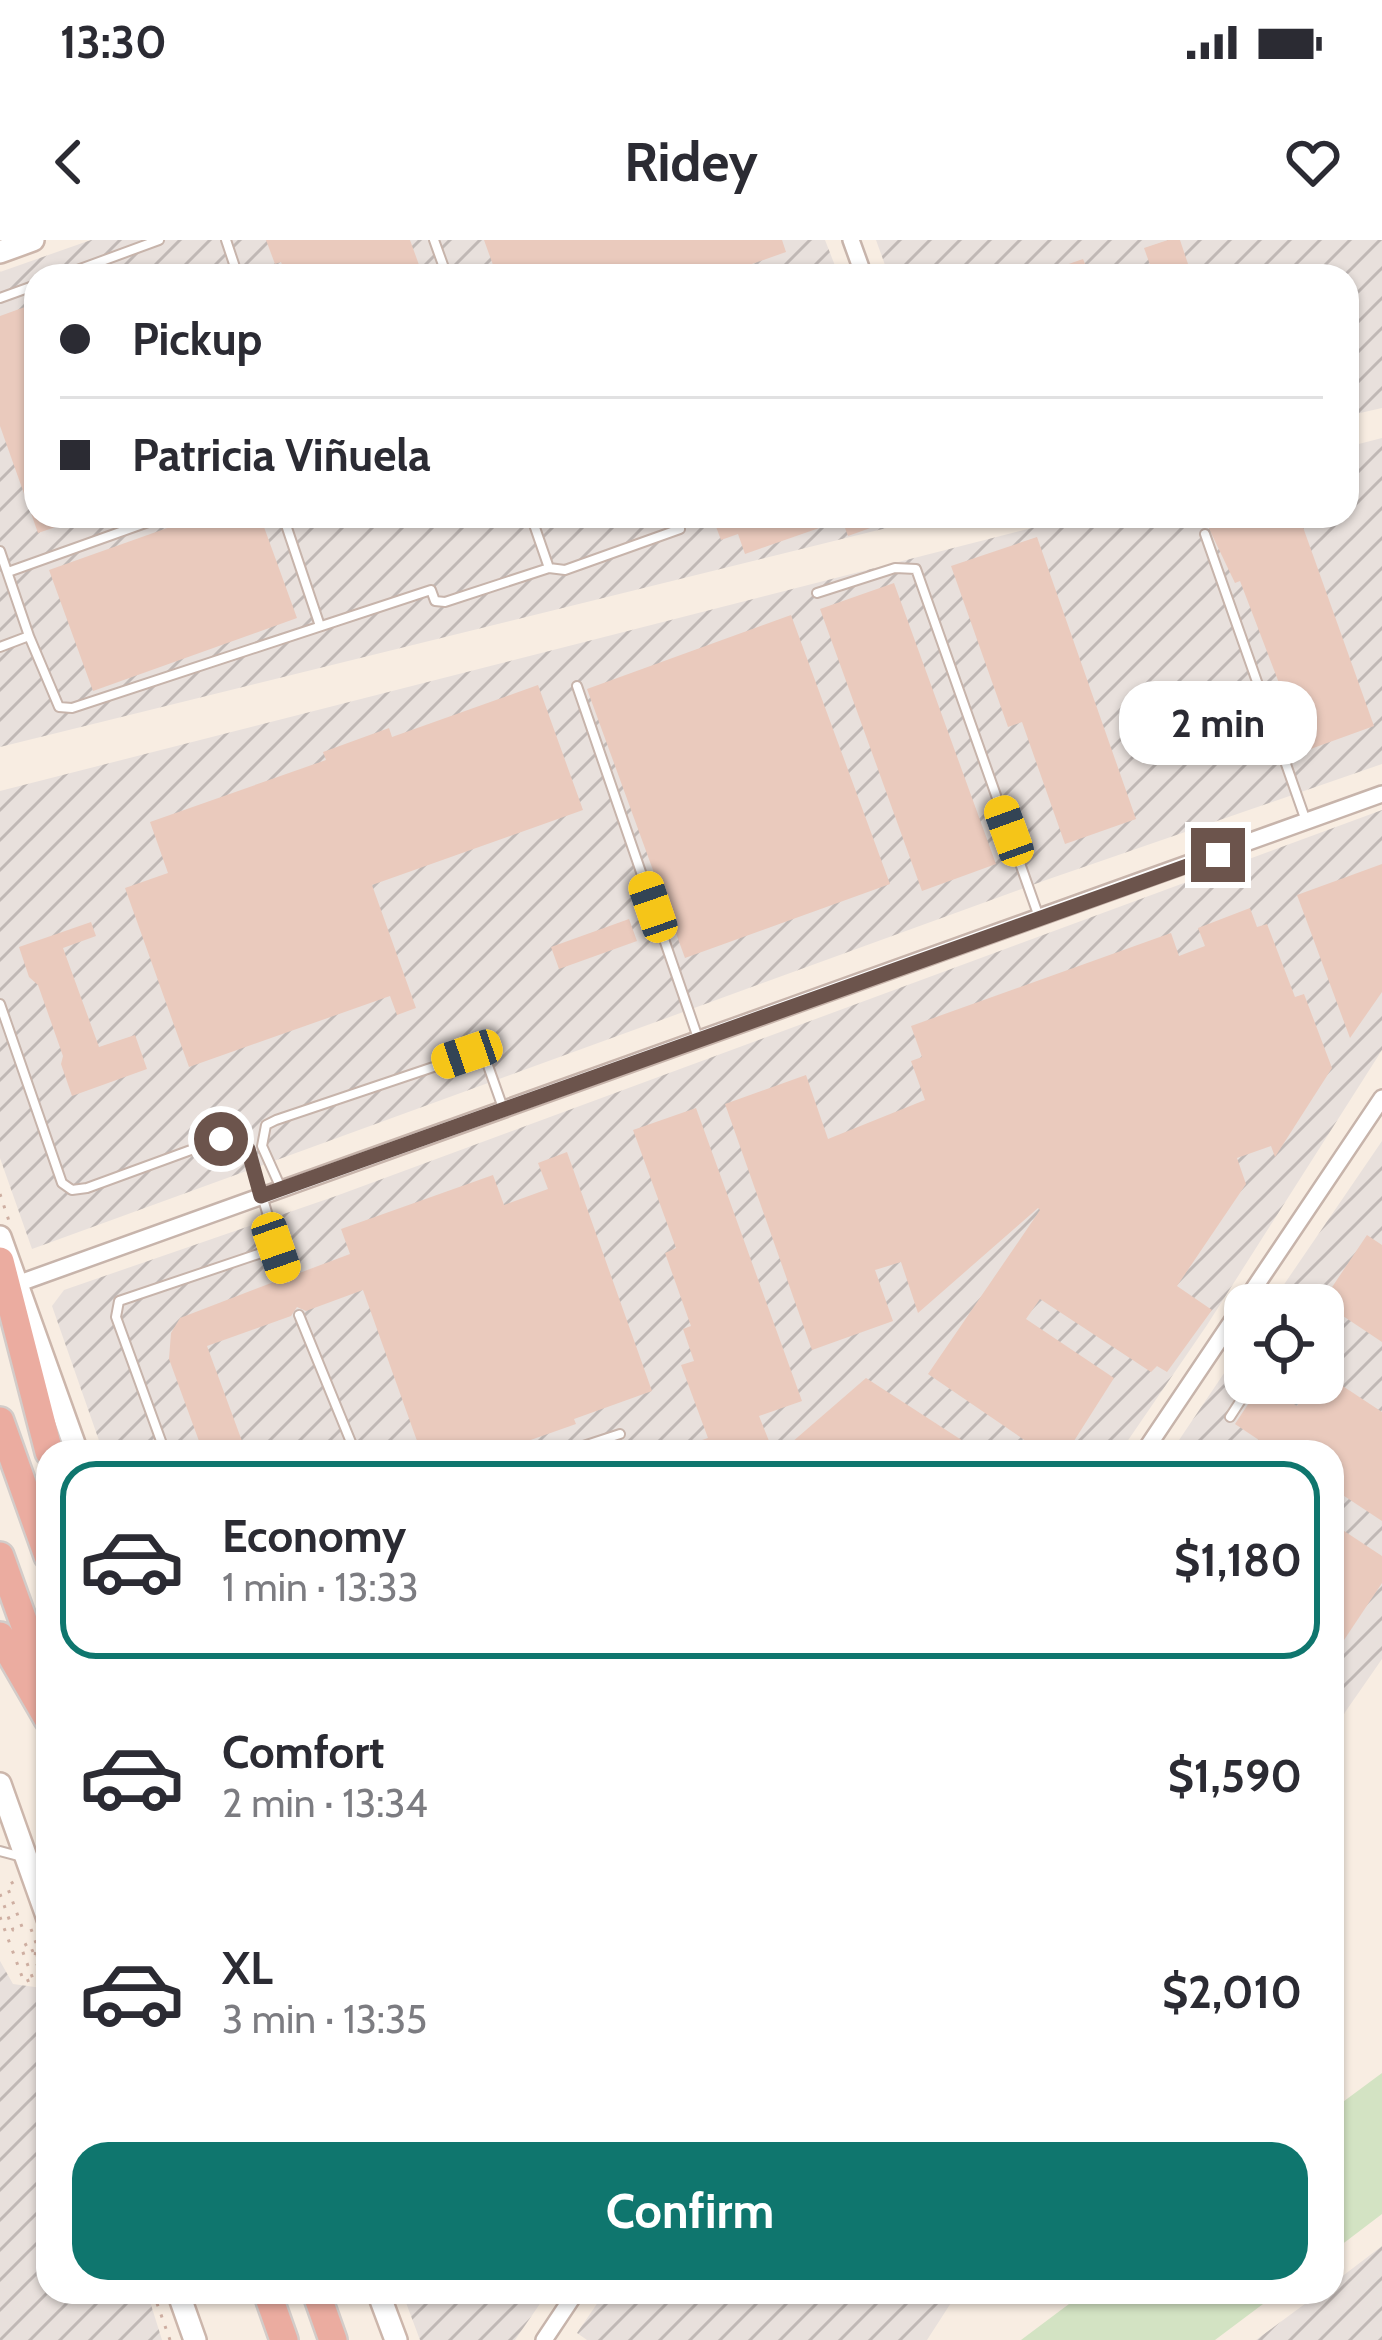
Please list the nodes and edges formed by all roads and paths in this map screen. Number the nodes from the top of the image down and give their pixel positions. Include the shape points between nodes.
1 (33, 240) edge
2 (159, 240) edge
3 (0, 252) edge
4 (94, 264) edge
5 (131, 528) edge
6 (288, 528) edge
7 (535, 528) edge
8 (680, 530) dead end
9 (1204, 534) dead end
10 (0, 550) edge
11 (549, 568) junction
12 (8, 572) junction
13 (817, 593) dead end
14 (320, 626) junction
15 (29, 637) junction
16 (0, 647) edge
17 (577, 686) dead end
18 (1382, 794) edge
19 (1307, 823) junction
20 (1040, 919) junction
21 (0, 1004) edge
22 (698, 1039) junction
23 (1382, 1098) edge
24 (503, 1108) junction
25 (281, 1187) junction
26 (261, 1196) junction
27 (0, 1237) edge
28 (276, 1248) junction
29 (9, 1273) edge
30 (286, 1276) dead end
31 (299, 1315) dead end
32 (1222, 1335) joint
33 (1238, 1404) edge
34 (1230, 1417) dead end
35 (0, 1421) edge
36 (620, 1434) dead end
37 (46, 1440) edge
38 (72, 1440) edge
39 (161, 1440) edge
40 (351, 1440) edge
41 (602, 1440) edge
42 (1152, 1440) edge
43 (36, 1522) edge
44 (0, 1556) edge
45 (0, 1636) edge
46 (36, 1656) edge
47 (36, 1698) edge
48 (2, 1795) edge
49 (0, 1852) edge
50 (17, 1863) junction
51 (14, 1881) dead end
52 (7, 1886) dead end
53 (0, 1894) edge
54 (36, 1897) edge
55 (0, 1918) edge
56 (35, 1958) joint
57 (36, 1961) edge
58 (36, 1977) edge
59 (33, 1978) junction
60 (157, 2304) edge
61 (182, 2304) edge
62 (271, 2304) edge
63 (320, 2304) edge
64 (382, 2304) edge
65 (568, 2304) edge
66 (170, 2340) edge
67 (195, 2340) edge
68 (284, 2340) edge
69 (333, 2340) edge
70 (396, 2340) edge
71 (544, 2340) edge

1 - 3 main road
2 - 4 lane
5 - 12 lane
6 - 14 lane
7 - 11 lane
8 - 11 lane via 565,570
9 - 19 lane
10 - 12 lane
11 - 14 lane via 445,602 431,590
12 - 15 lane
13 - 20 lane via 916,569
14 - 15 lane via 72,707 59,707
15 - 16 lane
17 - 22 lane
18 - 19 street
19 - 20 street
20 - 22 street
21 - 26 lane via 62,1183 87,1188 236,1139 248,1149
22 - 24 street
23 - 32 street
24 - 25 street
24 - 25 lane via 486,1060 475,1053 276,1120 266,1125 262,1147
25 - 26 street
26 - 28 lane
26 - 29 street
27 - 29 main road
28 - 30 lane
28 - 39 lane via 118,1301 116,1317
29 - 37 highway
29 - 38 main road
31 - 40 lane
32 - 42 street
33 - 34 lane
35 - 43 highway
36 - 41 lane
44 - 46 highway
45 - 47 highway
48 - 50 main road
49 - 50 lane
50 - 51 path
50 - 54 main road
52 - 53 path via 22,1927 14,1930
55 - 59 path, bridge via 24,1982
56 - 57 path
56 - 59 path via 29,1943 21,1947
58 - 59 path, bridge
60 - 66 path
61 - 67 main road
62 - 68 highway
63 - 69 highway
64 - 70 main road
65 - 71 street

